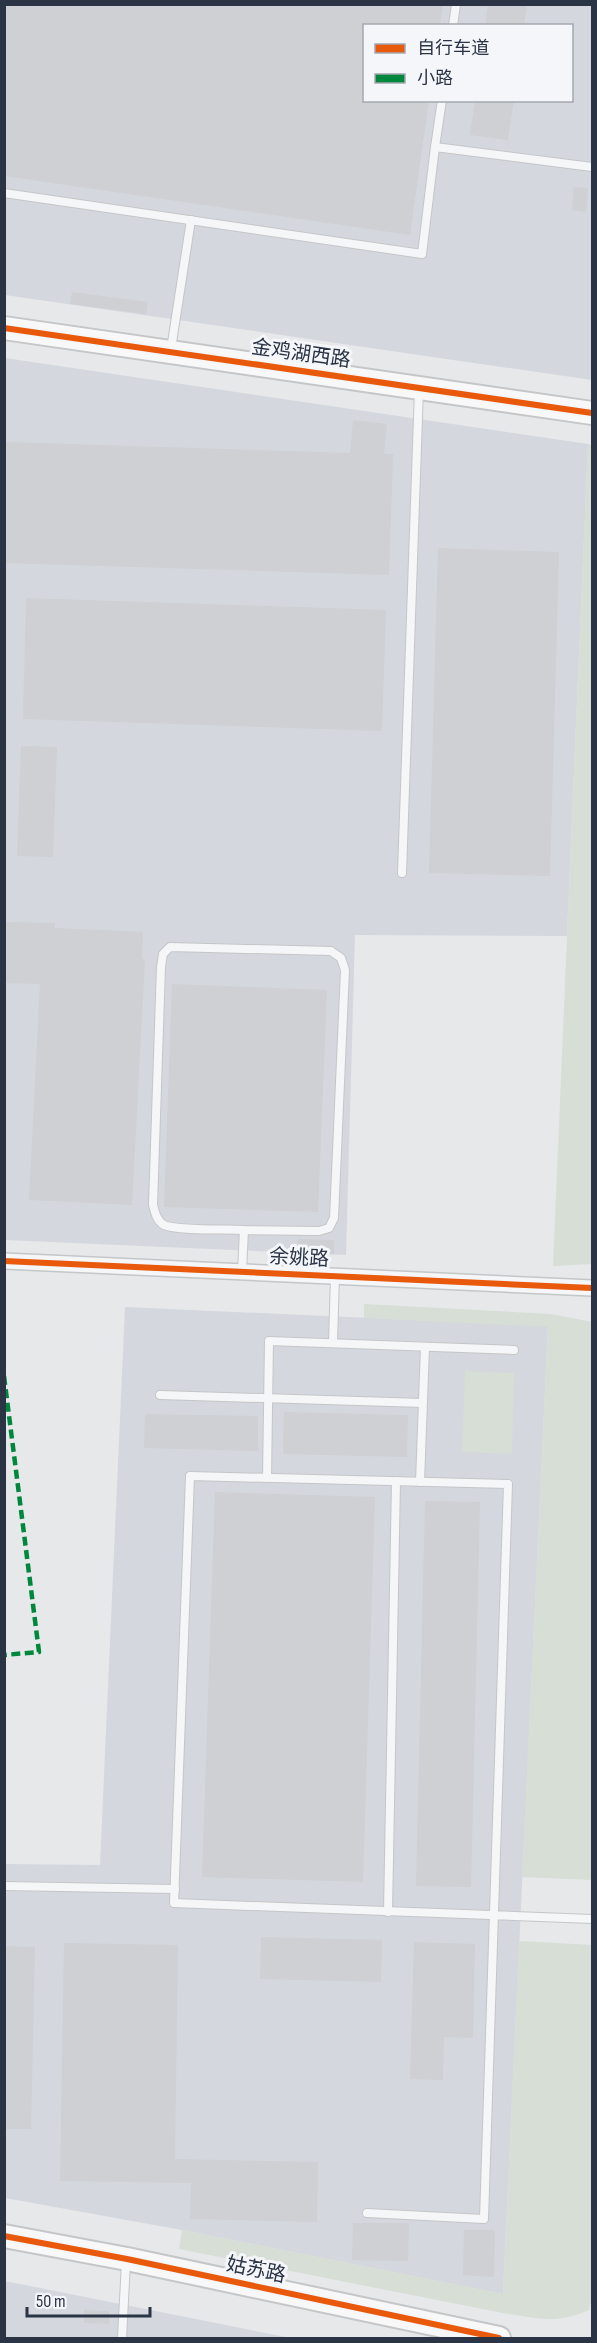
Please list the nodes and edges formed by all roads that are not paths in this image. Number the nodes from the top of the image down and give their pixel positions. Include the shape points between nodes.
1 (456, 4) edge
2 (453, 24) edge
3 (442, 102) edge
4 (435, 147) junction
5 (592, 167) edge
6 (4, 193) edge
7 (191, 220) junction
8 (4, 328) edge
9 (170, 352) junction
10 (419, 388) junction
11 (592, 412) edge
12 (402, 873) dead end
13 (244, 1230) junction
14 (4, 1261) edge
15 (242, 1272) junction
16 (334, 1276) junction
17 (592, 1288) edge
18 (333, 1343) junction
19 (425, 1347) junction
20 (514, 1350) dead end
21 (160, 1395) dead end
22 (268, 1398) junction
23 (423, 1403) junction
24 (267, 1478) junction
25 (396, 1481) junction
26 (420, 1482) junction
27 (4, 1886) edge
28 (175, 1888) junction
29 (388, 1912) junction
30 (494, 1916) junction
31 (592, 1919) edge
32 (367, 2213) dead end
33 (4, 2236) edge
34 (127, 2259) junction
35 (122, 2338) edge
36 (500, 2338) edge

1 - 2 lane
3 - 4 lane
4 - 5 lane
4 - 7 lane via 422,254
6 - 7 lane
7 - 9 lane
8 - 9 street, 金鸡湖西路
9 - 10 street, 金鸡湖西路
10 - 11 street, 金鸡湖西路
10 - 12 lane
13 - 13 lane via 319,1231 329,1228 334,1218 345,970 342,958 331,951 170,947 163,954 161,967 153,1205 156,1217 164,1225 177,1227
13 - 15 lane
14 - 15 street, 余姚路
15 - 16 street, 余姚路
16 - 17 street, 余姚路
16 - 18 lane
18 - 19 lane
18 - 22 lane via 269,1341
19 - 20 lane
19 - 23 lane
21 - 22 lane
22 - 23 lane
22 - 24 lane
23 - 26 lane
24 - 25 lane
24 - 28 lane via 190,1476
25 - 26 lane
25 - 29 lane
26 - 30 lane via 508,1484
27 - 28 lane
28 - 29 lane via 174,1903
29 - 30 lane
30 - 31 lane
30 - 32 lane via 484,2219
33 - 34 street, 姑苏路
34 - 35 lane
34 - 36 street, 姑苏路

